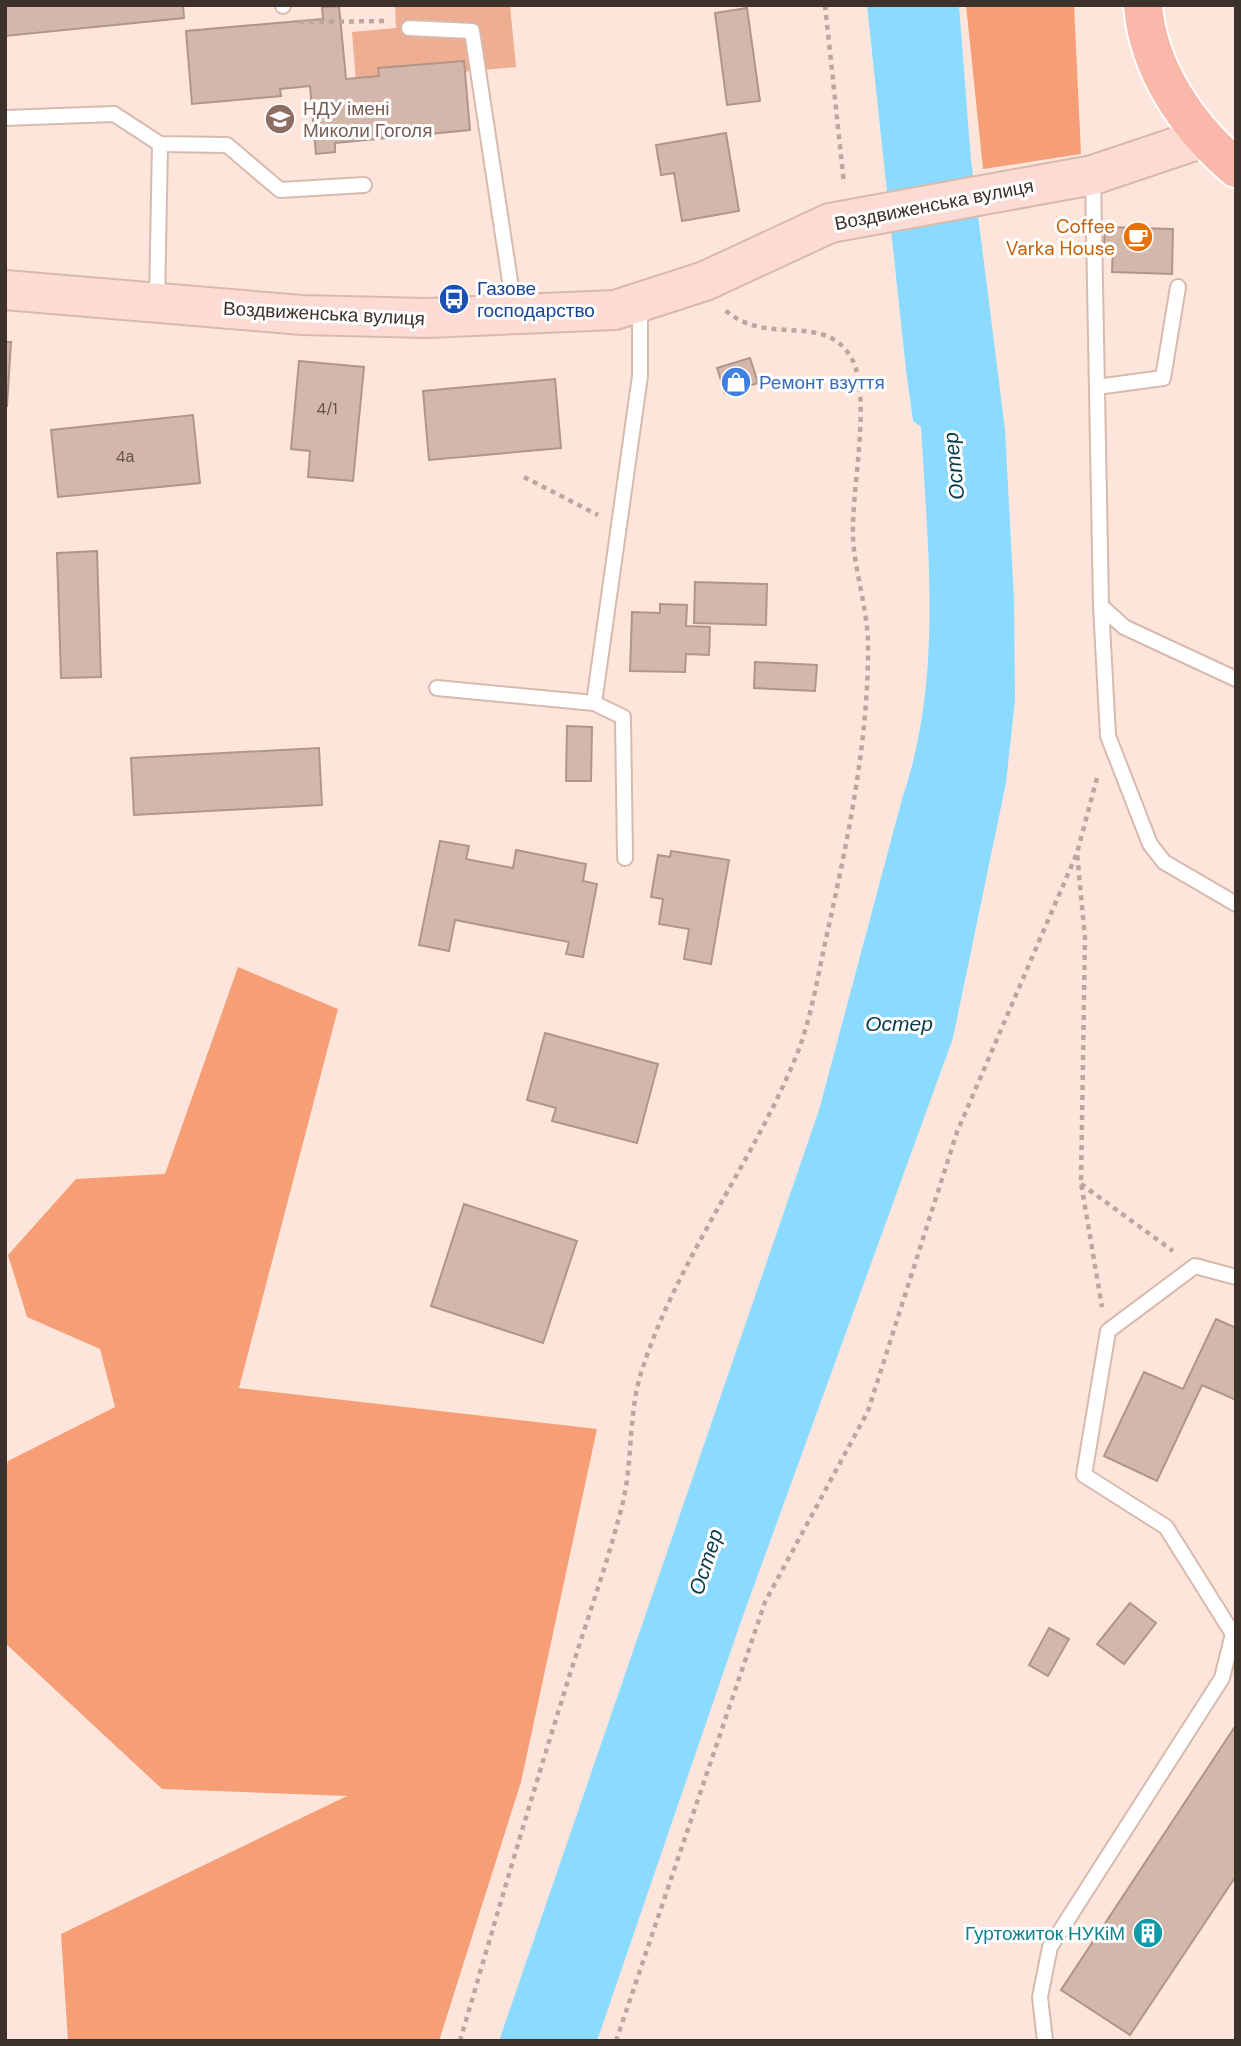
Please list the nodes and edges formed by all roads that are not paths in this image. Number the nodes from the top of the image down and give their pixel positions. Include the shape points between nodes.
1 (1143, 5) edge
2 (409, 28) road end
3 (5, 118) edge
4 (1203, 138) junction
5 (160, 144) junction
6 (1236, 168) edge
7 (1093, 175) junction
8 (364, 185) dead end
9 (1178, 288) dead end
10 (5, 290) edge
11 (157, 302) junction
12 (640, 303) junction
13 (516, 314) junction
14 (1097, 387) junction
15 (1101, 606) junction
16 (1236, 679) edge
17 (437, 688) dead end
18 (594, 703) junction
19 (625, 858) dead end
20 (1236, 904) edge
21 (1236, 1277) edge
22 (1045, 2041) edge

1 - 4 main road via 1156,58
2 - 13 lane via 472,31
3 - 5 lane via 114,114
4 - 6 main road
4 - 7 street, Воздвиженська вулиця
5 - 8 lane via 227,145 280,190
5 - 11 lane
7 - 12 street, Воздвиженська вулиця via 830,223 705,281
7 - 14 lane
9 - 14 lane via 1163,378
10 - 11 street, Воздвиженська вулиця
11 - 13 street, Воздвиженська вулиця via 302,315 427,318
12 - 13 street, Воздвиженська вулиця via 615,310
12 - 18 lane via 640,376
14 - 15 lane
15 - 16 lane via 1124,628
15 - 20 lane via 1108,736 1150,844 1164,862
17 - 18 lane
18 - 19 lane via 623,717
21 - 22 lane via 1195,1266 1108,1331 1084,1475 1167,1527 1233,1634 1222,1678 1050,1947 1040,1997

